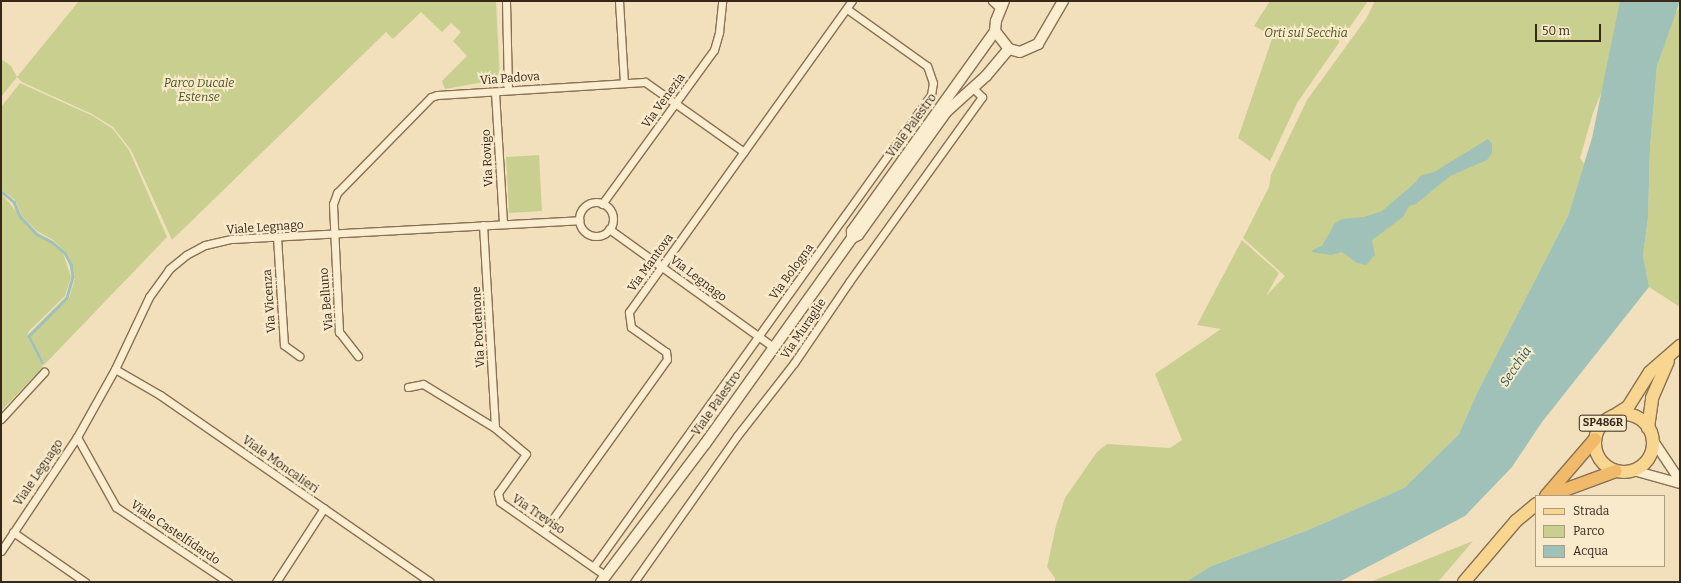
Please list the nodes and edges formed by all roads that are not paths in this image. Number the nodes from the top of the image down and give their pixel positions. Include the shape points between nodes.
1 (506, 1) edge
2 (619, 1) edge
3 (722, 1) edge
4 (852, 1) edge
5 (992, 1) edge
6 (1063, 1) edge
7 (1002, 5) edge
8 (847, 8) junction
9 (995, 31) junction
10 (1009, 49) junction
11 (624, 83) junction
12 (973, 88) junction
13 (508, 90) junction
14 (495, 92) junction
15 (676, 103) junction
16 (744, 152) junction
17 (602, 204) junction
18 (579, 220) junction
19 (502, 224) junction
20 (483, 225) junction
21 (609, 229) junction
22 (334, 234) junction
23 (276, 237) junction
24 (852, 238) junction
25 (662, 266) junction
26 (758, 337) junction
27 (1680, 346) edge
28 (773, 347) junction
29 (299, 356) dead end
30 (358, 356) dead end
31 (1669, 358) junction
32 (114, 369) junction
33 (44, 372) dead end
34 (408, 387) dead end
35 (1614, 416) junction
36 (1, 419) edge
37 (495, 428) junction
38 (1648, 428) junction
39 (77, 437) junction
40 (1595, 438) junction
41 (1652, 439) junction
42 (1633, 470) junction
43 (1616, 471) junction
44 (1680, 482) edge
45 (1548, 495) edge
46 (1550, 495) edge
47 (1535, 505) edge
48 (324, 508) junction
49 (544, 531) junction
50 (13, 532) junction
51 (1, 551) edge
52 (594, 566) junction
53 (604, 579) edge
54 (84, 582) edge
55 (228, 582) edge
56 (276, 582) edge
57 (430, 582) edge
58 (634, 582) edge
59 (1464, 582) edge

1 - 13 street
2 - 11 street
3 - 15 street, Via Venezia via 719,32 714,50
4 - 8 street, Via Mantova
5 - 7 street
6 - 10 main road via 1038,44 1020,52
7 - 9 main road
8 - 16 street, Via Mantova
8 - 26 street, Via Bologna via 927,66 932,76 933,90
9 - 10 main road
9 - 24 main road, Viale Palestro via 852,231
10 - 12 main road, Viale Palestro
11 - 13 street, Via Padova
11 - 15 street, Via Padova via 645,82
12 - 24 main road, Viale Palestro via 946,112 858,235
12 - 58 street, Via Muraglie via 982,97 794,363 737,436
13 - 14 street, Via Padova
14 - 19 street, Via Rovigo
14 - 22 street, Via Padova via 432,97 337,193 333,204
15 - 16 street, Via Padova
15 - 17 street, Via Venezia
16 - 25 street, Via Mantova
17 - 18 street via 586,206
17 - 21 street via 612,215
18 - 19 street, Viale Legnago
18 - 21 street via 589,235 599,236
19 - 20 street, Viale Legnago
20 - 22 street, Viale Legnago
20 - 37 street, Via Pordenone
21 - 25 street, Via Legnago
22 - 23 street, Viale Legnago
22 - 30 street, Via Belluno via 340,332
23 - 29 street, Via Vicenza via 284,345
23 - 32 street, Viale Legnago via 232,239 205,245 186,255 169,269 149,298
24 - 28 main road, Viale Palestro
25 - 26 street, Via Legnago
25 - 49 street, Via Mantova via 629,312 628,319 631,326 666,352 667,359
26 - 28 street, Via Legnago
26 - 52 street, Via Bologna
27 - 31 main road, SP486R
28 - 53 main road, Viale Palestro via 705,444
31 - 35 main road, SP486R via 1650,372 1628,407
31 - 38 main road, SP486R via 1652,398
32 - 39 street, Viale Legnago
32 - 48 street, Viale Moncalieri via 160,395
33 - 36 street
34 - 37 street, Via Treviso via 423,384
35 - 38 main road, SP486R via 1633,416
35 - 40 main road, SP486R via 1605,421
37 - 49 street, Via Treviso via 526,454 498,493 500,502
38 - 41 main road, SP486R
39 - 50 street, Viale Legnago
39 - 55 street, Viale Castelfidardo via 116,507
40 - 43 main road, SP486R via 1597,455 1605,465
40 - 45 highway, SP486R
41 - 42 main road via 1648,458
41 - 44 street
42 - 43 main road, SP486R
42 - 44 street
43 - 46 highway, SP486R
47 - 59 main road via 1516,521
48 - 56 street
48 - 57 street, Viale Moncalieri
49 - 52 street, Via Treviso
50 - 51 street, Viale Legnago
50 - 54 street
52 - 53 street, Via Treviso

